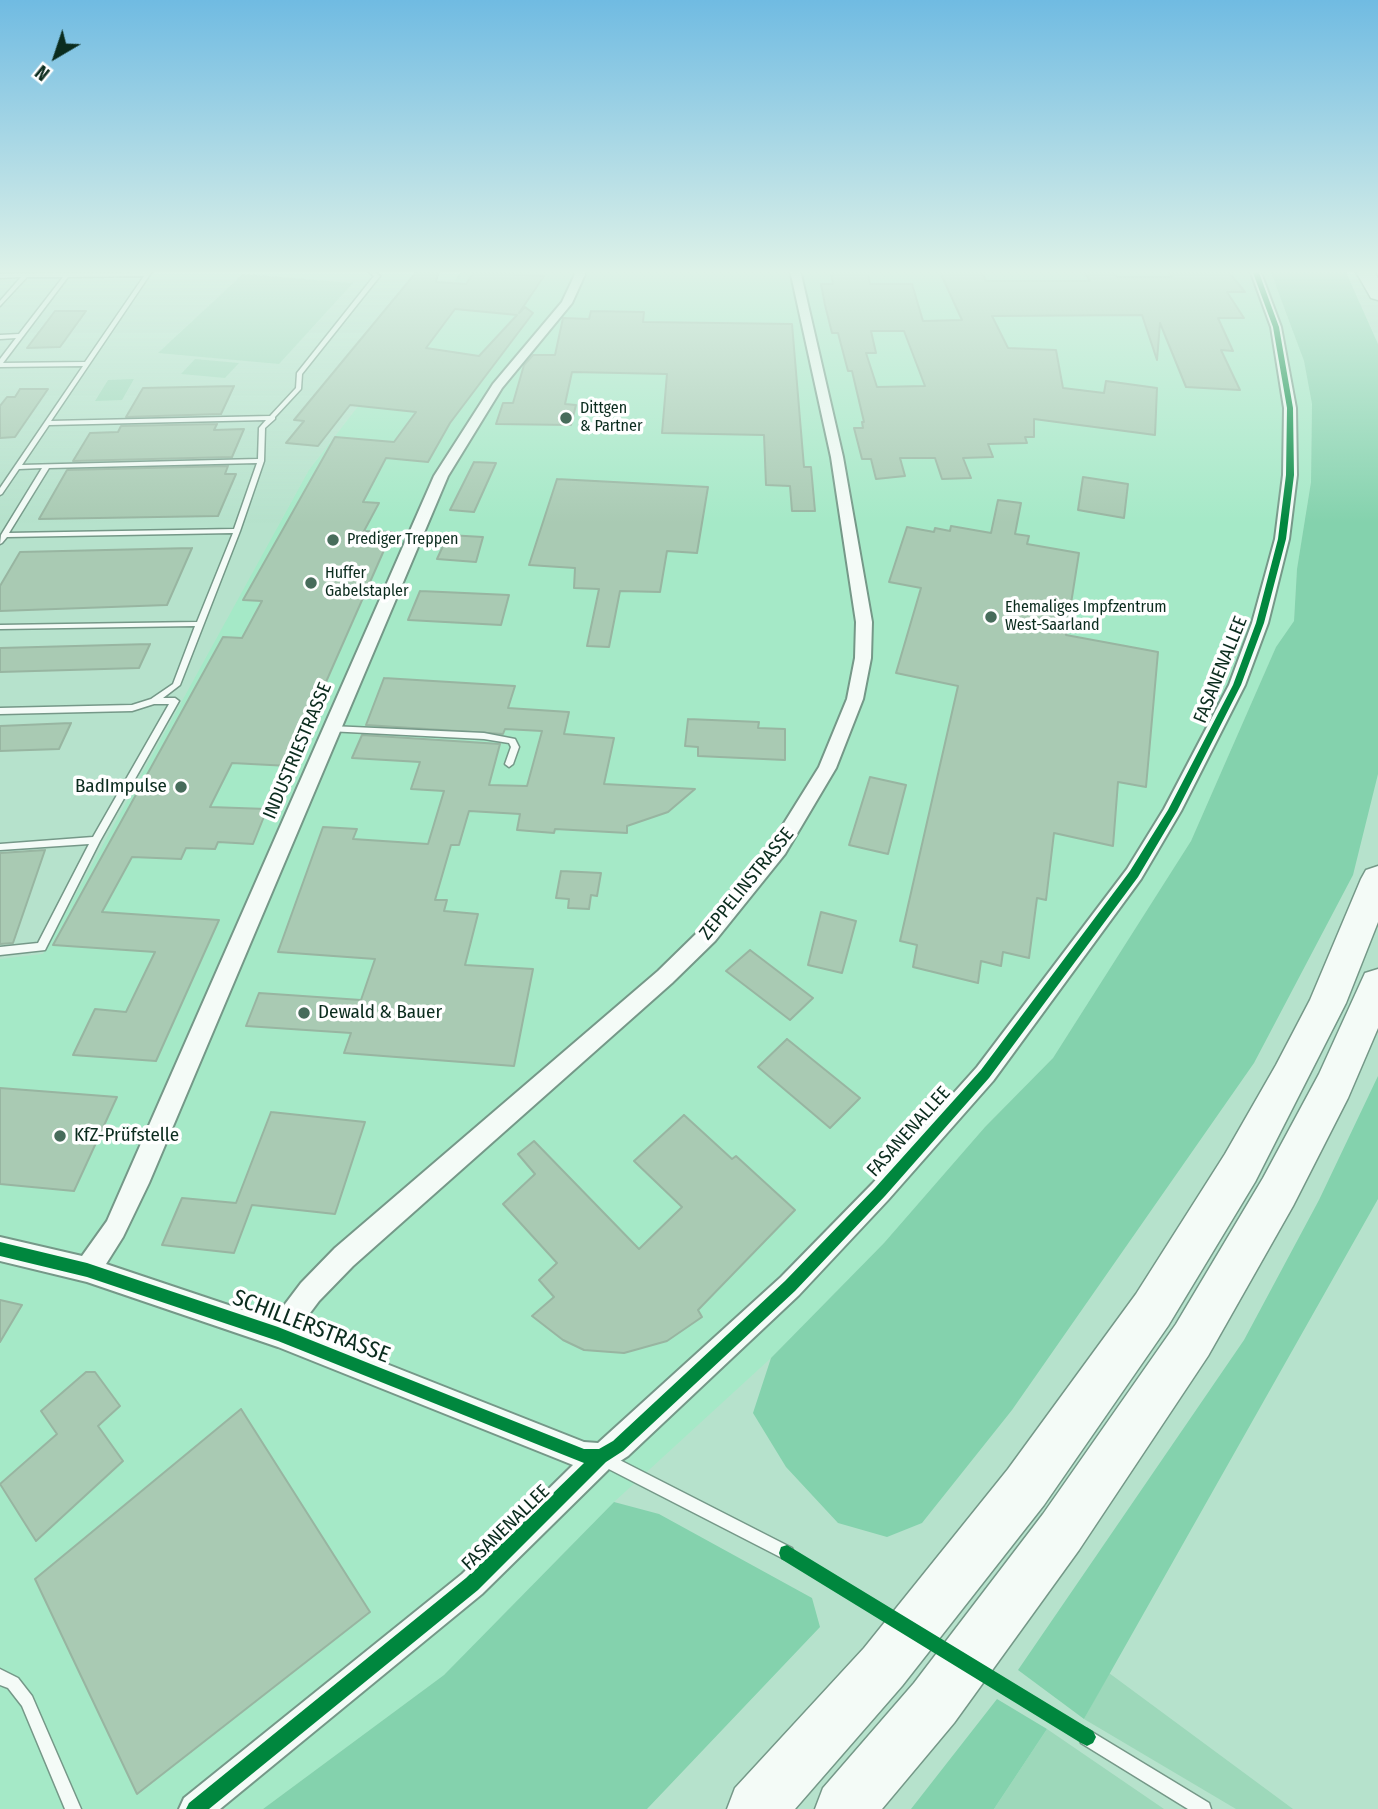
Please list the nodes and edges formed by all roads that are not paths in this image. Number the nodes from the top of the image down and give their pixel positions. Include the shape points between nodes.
1 (94, 354) edge
2 (315, 354) edge
3 (524, 354) edge
4 (814, 354) edge
5 (1281, 354) edge
6 (0, 364) edge
7 (88, 364) junction
8 (272, 418) junction
9 (49, 423) junction
10 (261, 461) junction
11 (47, 466) junction
12 (19, 467) junction
13 (0, 494) edge
14 (237, 531) junction
15 (2, 539) edge
16 (200, 624) junction
17 (0, 627) edge
18 (154, 701) junction
19 (0, 711) edge
20 (330, 729) junction
21 (509, 764) dead end
22 (96, 839) junction
23 (0, 847) edge
24 (1378, 878) edge
25 (0, 951) edge
26 (1378, 984) edge
27 (0, 1249) edge
28 (87, 1270) junction
29 (278, 1334) junction
30 (601, 1457) junction
31 (787, 1553) dead end
32 (0, 1677) edge
33 (1087, 1737) dead end
34 (73, 1809) edge
35 (195, 1809) edge
36 (756, 1809) edge
37 (844, 1809) edge
38 (1203, 1809) edge

1 - 7 lane
2 - 8 lane via 299,374 299,388
3 - 20 street, INDUSTRIESTRASSE via 498,386 441,476
4 - 29 street, ZEPPELINSTRASSE via 837,457 864,622 855,699 827,768 778,849 708,935 344,1256
5 - 30 street, FASANENALLEE via 1289,396 1291,452 1285,524 1269,590 1237,685 1134,874 976,1083 880,1192 790,1286
6 - 7 lane
7 - 9 lane
8 - 9 lane
8 - 10 lane via 262,428
9 - 12 lane
10 - 11 lane
10 - 14 lane
11 - 12 lane
11 - 15 lane
12 - 13 lane
14 - 15 lane
14 - 16 lane
16 - 17 lane
16 - 18 lane via 176,685
18 - 19 lane via 132,708
18 - 22 lane via 175,701
20 - 21 lane via 431,732 512,741 515,747
20 - 28 street, INDUSTRIESTRASSE via 137,1182 115,1228
22 - 23 lane
22 - 25 lane via 41,947
24 - 36 highway via 1327,1003 1233,1180 1152,1310 1026,1486 939,1597
26 - 37 highway via 1291,1168 1192,1340 1062,1532 934,1703
27 - 28 street, SCHILLERSTRASSE
28 - 29 street, SCHILLERSTRASSE
29 - 30 street, SCHILLERSTRASSE via 584,1456
30 - 31 lane
30 - 35 street, FASANENALLEE via 472,1584
32 - 34 lane via 13,1683 27,1701
33 - 38 lane

